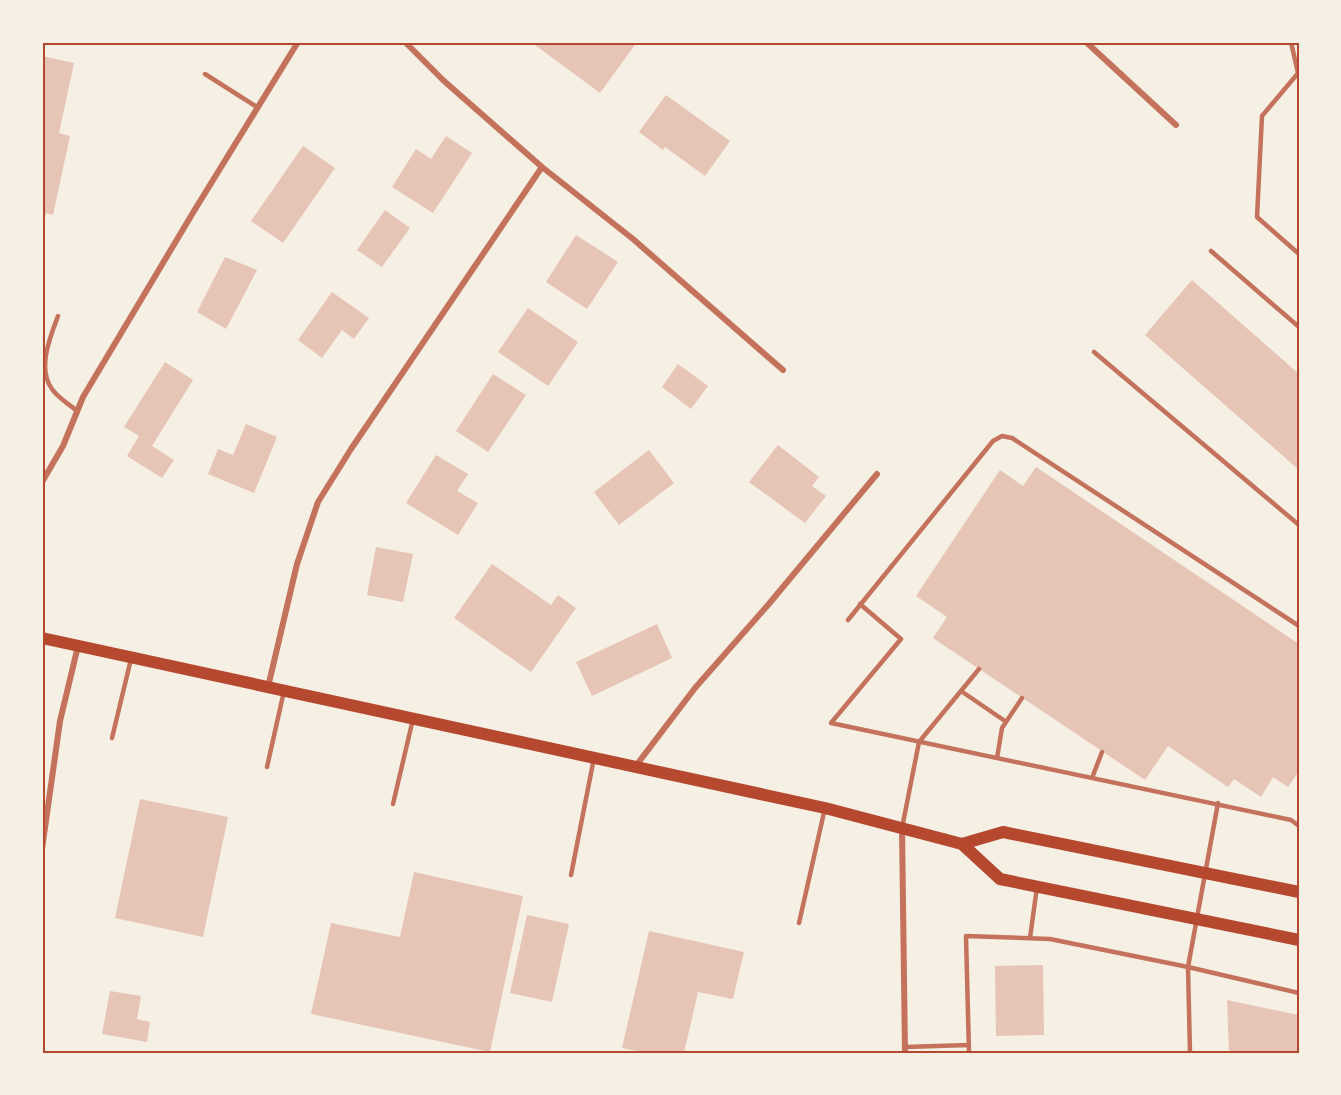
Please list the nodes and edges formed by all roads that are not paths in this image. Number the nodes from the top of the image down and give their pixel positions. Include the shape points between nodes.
1 (298, 42) edge
2 (405, 42) edge
3 (1086, 42) edge
4 (1291, 42) edge
5 (1299, 73) edge
6 (205, 74) dead end
7 (257, 107) junction
8 (1176, 125) dead end
9 (542, 166) junction
10 (1211, 251) dead end
11 (1299, 254) edge
12 (58, 316) dead end
13 (1299, 327) edge
14 (1094, 352) dead end
15 (783, 370) dead end
16 (77, 411) junction
17 (877, 474) dead end
18 (42, 482) edge
19 (1299, 525) edge
20 (860, 604) junction
21 (848, 620) dead end
22 (1299, 626) edge
23 (42, 638) edge
24 (78, 645) junction
25 (132, 656) junction
26 (979, 669) dead end
27 (268, 687) junction
28 (284, 691) junction
29 (961, 691) junction
30 (1022, 698) dead end
31 (413, 719) junction
32 (1005, 721) junction
33 (112, 738) dead end
34 (919, 742) junction
35 (1102, 752) dead end
36 (594, 758) junction
37 (997, 758) junction
38 (267, 767) dead end
39 (635, 767) junction
40 (1092, 778) junction
41 (1218, 803) junction
42 (393, 804) dead end
43 (825, 808) junction
44 (1299, 826) edge
45 (902, 828) junction
46 (962, 844) junction
47 (42, 849) edge
48 (1205, 872) junction
49 (571, 875) dead end
50 (1037, 887) junction
51 (1299, 892) edge
52 (1197, 919) junction
53 (799, 923) dead end
54 (1030, 938) junction
55 (1299, 940) edge
56 (1188, 967) junction
57 (1299, 993) edge
58 (969, 1045) junction
59 (905, 1050) edge
60 (969, 1053) edge
61 (1190, 1053) edge

1 - 7 street
2 - 9 street
3 - 8 street
4 - 5 lane
5 - 11 lane via 1262,116 1257,217
6 - 7 lane
7 - 16 street
9 - 15 street via 633,239
9 - 27 street via 318,502 297,564
10 - 13 lane
12 - 16 lane via 48,344 45,377 53,391
14 - 19 lane
16 - 18 street
17 - 39 street via 695,688
20 - 21 lane
20 - 22 lane via 993,441 1002,436 1012,438
20 - 34 lane via 901,639 831,723
23 - 24 main road
24 - 25 main road
24 - 47 street via 60,721
25 - 27 main road
25 - 33 lane
26 - 29 lane
27 - 28 main road
28 - 31 main road
28 - 38 lane
29 - 32 lane
29 - 34 lane
30 - 32 lane
31 - 36 main road
31 - 42 lane
32 - 37 lane
34 - 37 lane
34 - 45 lane
35 - 40 lane
36 - 39 main road
36 - 49 lane
37 - 40 lane
39 - 43 main road
40 - 41 lane
41 - 44 lane via 1291,820
41 - 48 lane
43 - 45 main road
43 - 53 lane
45 - 46 main road
45 - 59 street
46 - 48 main road via 1003,832
46 - 50 main road via 1000,879
48 - 51 main road
48 - 52 lane
50 - 52 main road
50 - 54 lane
52 - 55 main road
52 - 56 lane
54 - 56 lane
54 - 58 lane via 966,936
56 - 57 lane
56 - 61 lane
58 - 59 lane
58 - 60 lane

